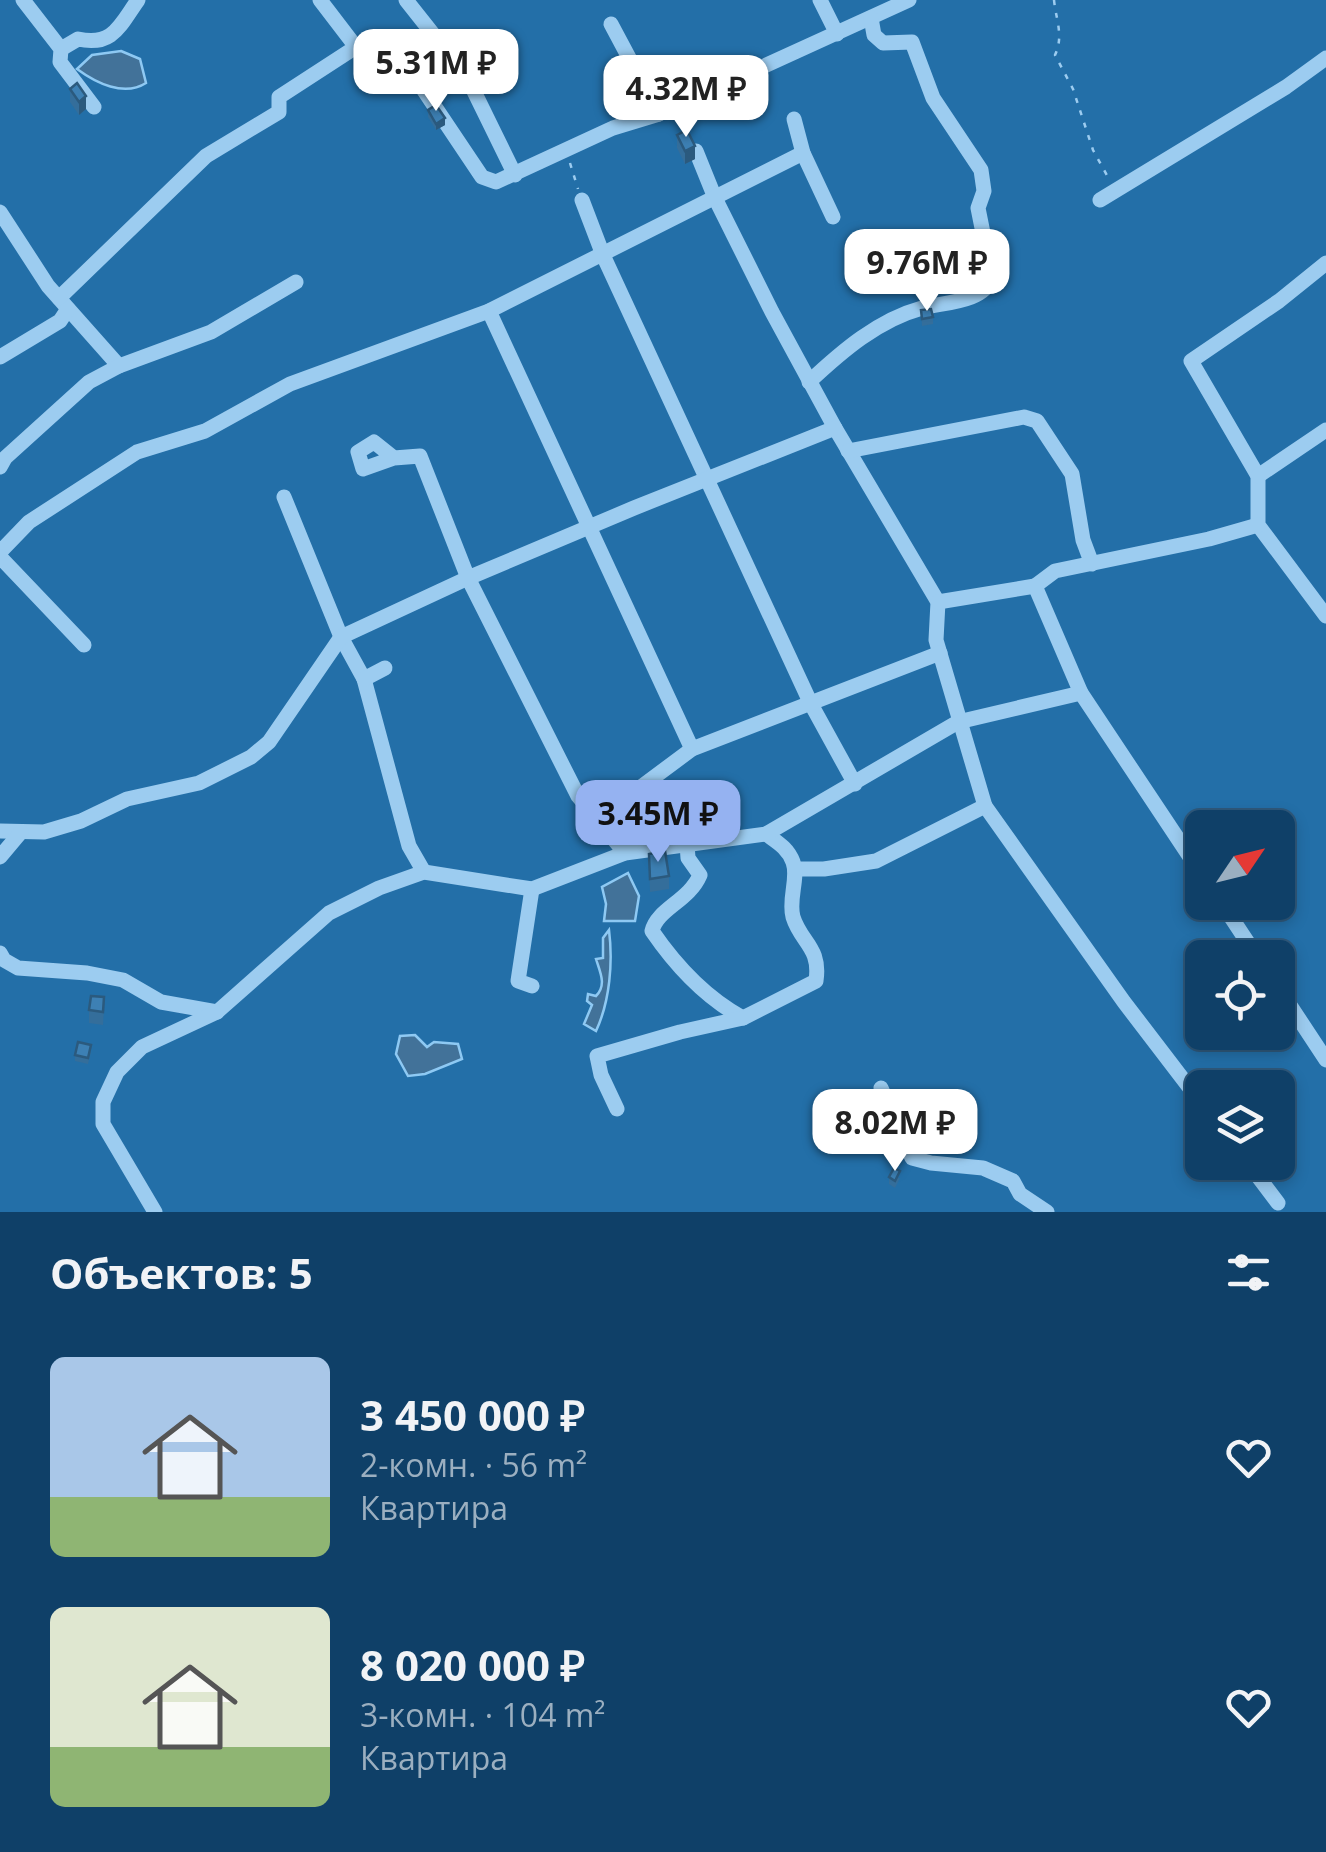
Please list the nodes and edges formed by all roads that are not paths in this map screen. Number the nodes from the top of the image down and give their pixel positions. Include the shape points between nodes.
1 (23, 0) edge
2 (138, 0) edge
3 (406, 0) edge
4 (820, 0) edge
5 (910, 0) edge
6 (328, 2) edge
7 (871, 18) junction
8 (611, 24) dead end
9 (837, 34) junction
10 (61, 49) junction
11 (1326, 58) edge
12 (423, 89) dead end
13 (94, 107) dead end
14 (659, 114) junction
15 (794, 119) dead end
16 (696, 151) edge
17 (803, 153) junction
18 (514, 175) junction
19 (715, 198) junction
20 (582, 200) road end
21 (1100, 200) dead end
22 (833, 216) dead end
23 (3, 223) edge
24 (603, 255) junction
25 (1326, 263) edge
26 (296, 282) dead end
27 (63, 303) junction
28 (489, 311) junction
29 (0, 357) edge
30 (119, 366) junction
31 (809, 382) junction
32 (835, 428) junction
33 (1326, 430) edge
34 (848, 450) junction
35 (394, 458) dead end
36 (0, 468) edge
37 (1258, 476) junction
38 (708, 477) junction
39 (284, 497) dead end
40 (1258, 525) junction
41 (591, 526) junction
42 (2, 546) edge
43 (1092, 564) junction
44 (468, 578) junction
45 (1035, 586) junction
46 (1320, 599) edge
47 (938, 602) junction
48 (1326, 616) edge
49 (341, 637) junction
50 (84, 645) dead end
51 (940, 653) junction
52 (385, 668) dead end
53 (364, 679) junction
54 (1080, 693) junction
55 (811, 704) junction
56 (958, 722) junction
57 (692, 749) junction
58 (854, 784) junction
59 (985, 806) junction
60 (598, 819) junction
61 (0, 831) edge
62 (21, 832) junction
63 (766, 834) junction
64 (687, 844) junction
65 (1185, 850) edge
66 (625, 852) junction
67 (0, 857) edge
68 (795, 869) junction
69 (424, 872) junction
70 (532, 889) junction
71 (0, 952) edge
72 (532, 986) dead end
73 (217, 1012) junction
74 (1295, 1013) edge
75 (744, 1018) junction
76 (1326, 1060) edge
77 (1185, 1082) edge
78 (881, 1088) dead end
79 (617, 1109) dead end
80 (1260, 1180) edge
81 (1278, 1204) dead end
82 (155, 1212) edge
83 (1047, 1212) edge

1 - 10 street
2 - 10 street via 108,38 78,38
3 - 18 street via 467,77
4 - 9 street
5 - 7 street
6 - 27 street via 356,47 279,97 279,112 206,156
7 - 9 street
7 - 31 street via 883,44 912,42 933,98 981,170 978,208 991,284 980,294 881,325
8 - 14 street
9 - 14 street
10 - 13 street via 60,62
11 - 21 street
12 - 18 street via 482,177 496,182
14 - 18 street
15 - 17 street
16 - 19 street
17 - 19 street
17 - 22 street
19 - 24 street
19 - 31 street
20 - 24 street
23 - 27 street
24 - 28 street
24 - 38 street
25 - 37 street via 1192,361
26 - 30 street via 211,332
27 - 29 street via 60,322
27 - 30 street
28 - 41 street
28 - 42 street via 290,384 205,431 137,452
30 - 36 street via 89,382
31 - 32 street
32 - 34 street
32 - 38 street
33 - 37 street
34 - 43 street via 1024,417 1037,421 1072,474
34 - 47 street
35 - 44 street via 420,456
37 - 40 street
38 - 41 street
38 - 55 street
39 - 49 street
40 - 43 street
40 - 46 street
41 - 44 street
41 - 57 street
42 - 50 street
43 - 45 street via 1055,571
44 - 49 street
44 - 60 street via 578,796
45 - 47 street
45 - 54 street
46 - 48 street
47 - 51 street
49 - 53 street
49 - 62 street via 269,742 251,757 199,782 127,799 44,832
51 - 55 street
51 - 56 street
52 - 53 street
53 - 69 street via 410,846
54 - 56 street
54 - 65 street
55 - 57 street
55 - 58 street
56 - 58 street
56 - 59 street
57 - 60 street
58 - 63 street
59 - 68 street via 876,861
59 - 77 street
60 - 66 street
61 - 62 street
62 - 67 street
63 - 64 street
63 - 68 street via 784,847
64 - 66 street
64 - 75 street via 700,875 694,890 654,922 652,931 678,968
66 - 70 street
68 - 75 street via 794,918 815,951 816,981
69 - 70 street
69 - 73 street via 329,914
70 - 72 street via 518,981
71 - 73 street via 18,968 123,980 161,1002
73 - 82 street via 142,1047 117,1072 102,1102 103,1124
74 - 76 street
75 - 79 street via 597,1056
78 - 83 street via 912,1158 984,1168 1013,1180 1020,1194
80 - 81 street

